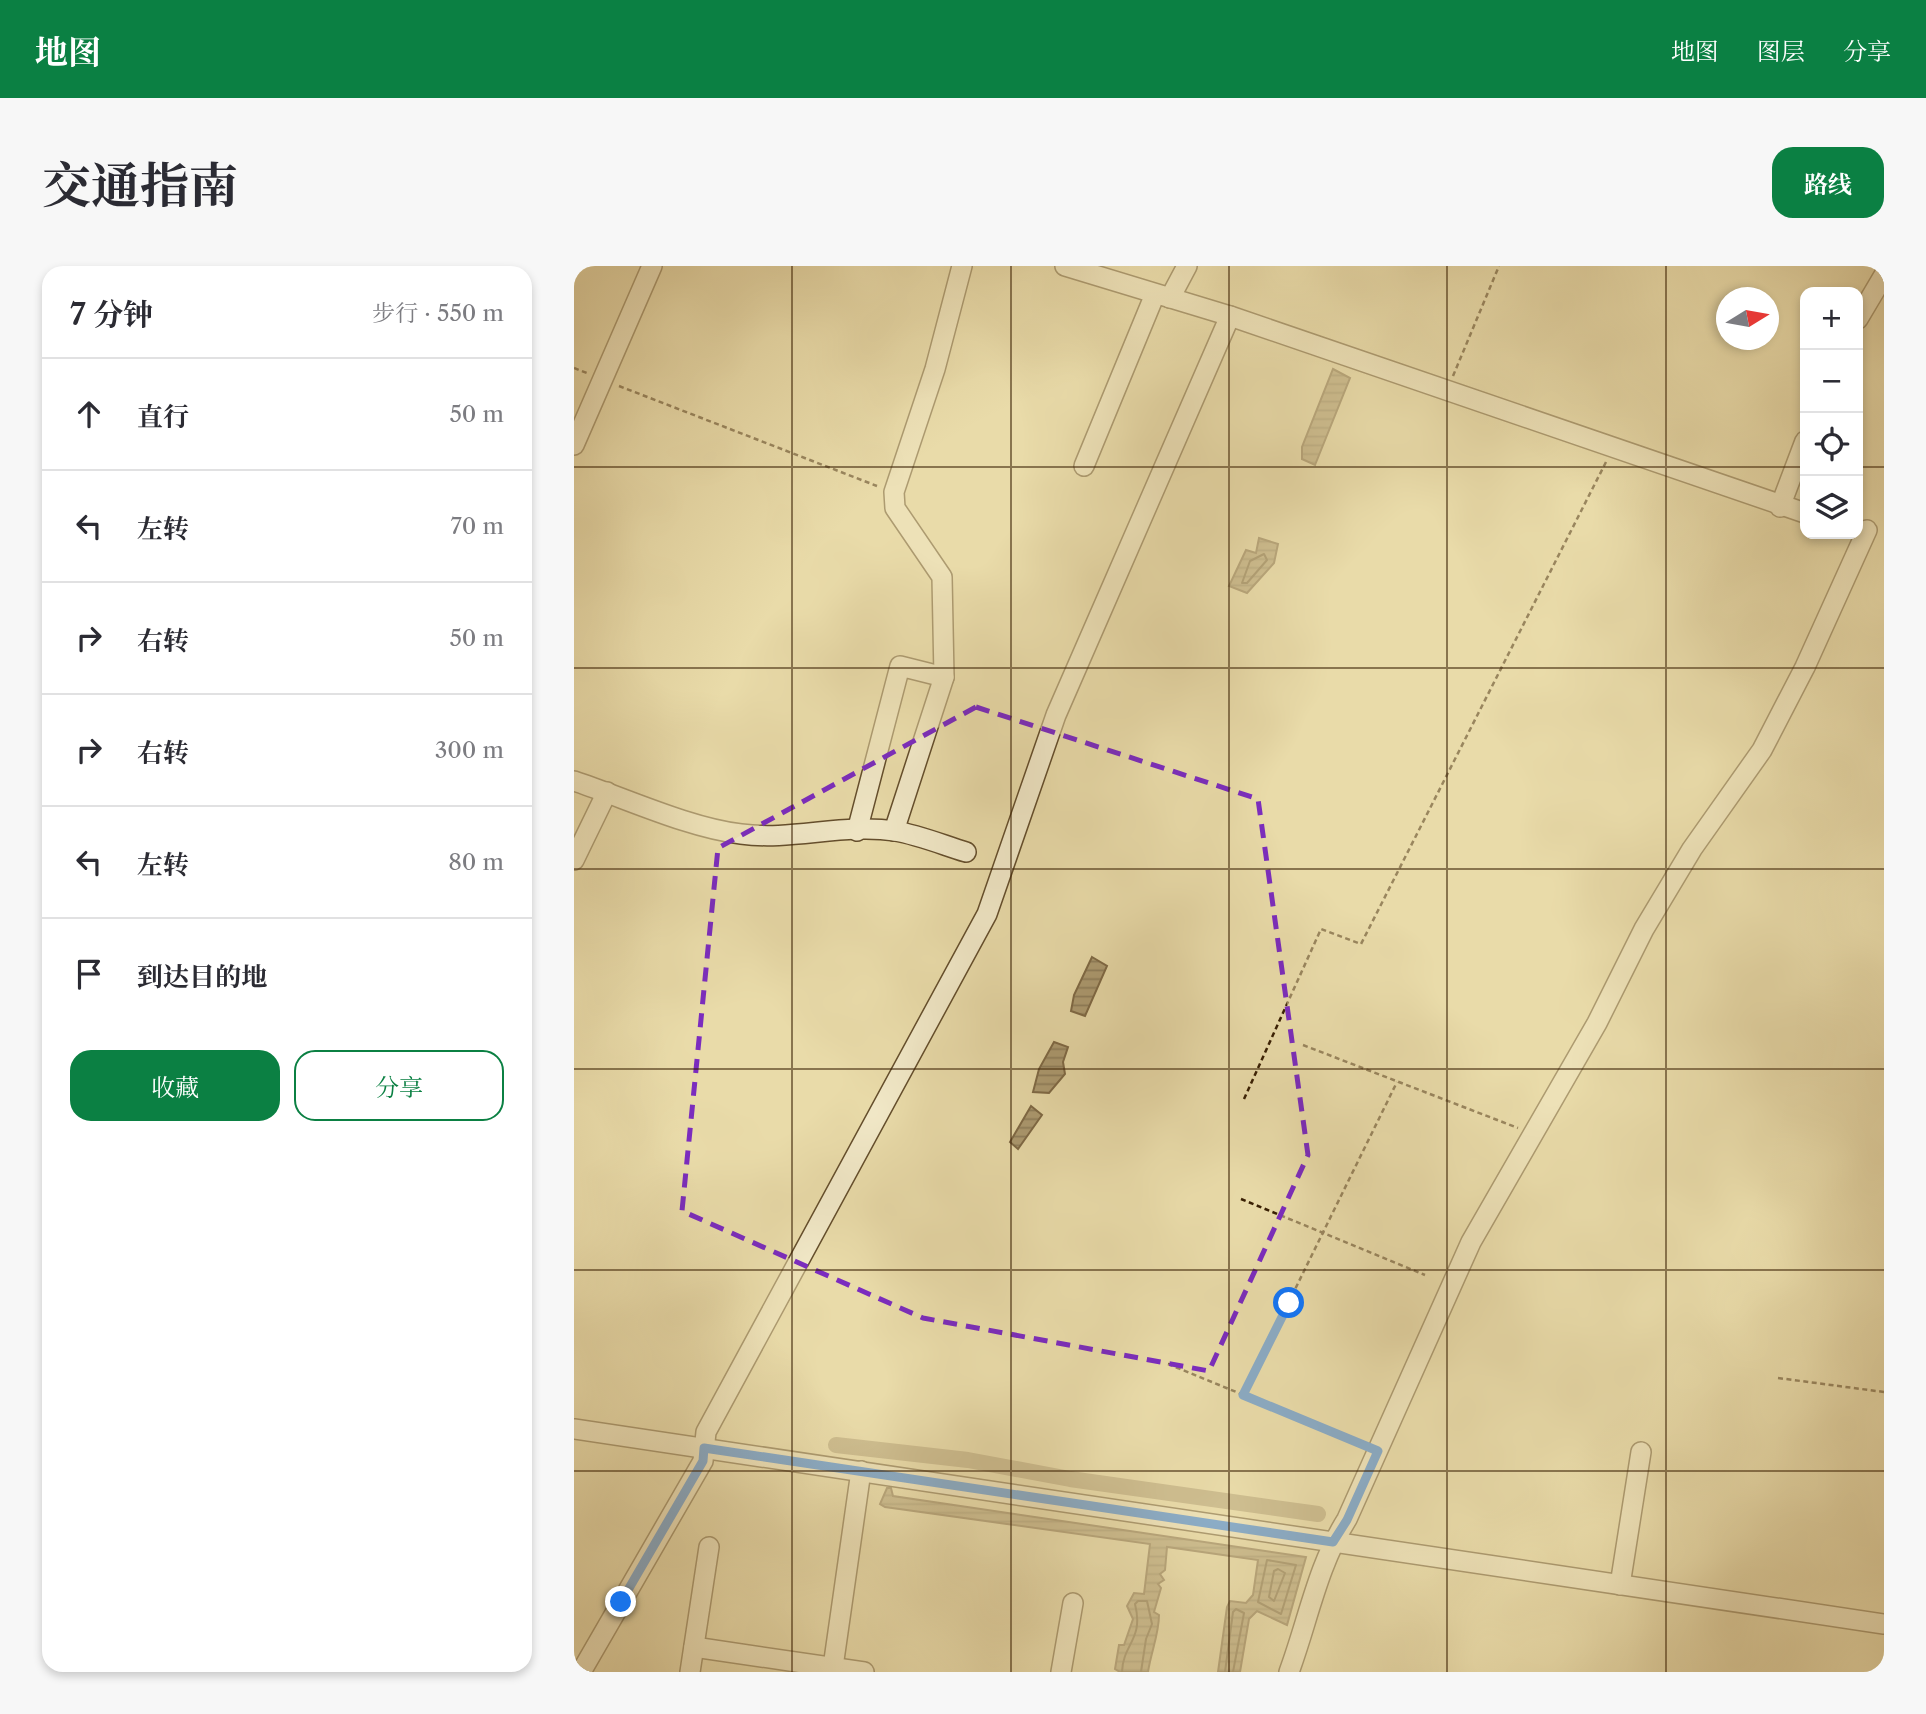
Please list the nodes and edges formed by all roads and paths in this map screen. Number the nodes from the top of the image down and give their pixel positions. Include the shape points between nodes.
1 (652, 266) edge
2 (962, 266) edge
3 (1187, 266) edge
4 (1499, 266) edge
5 (1069, 267) edge
6 (1884, 275) edge
7 (1163, 296) junction
8 (1863, 311) edge
9 (1230, 316) junction
10 (574, 368) edge
11 (603, 379) junction
12 (1447, 391) junction
13 (574, 445) edge
14 (1613, 447) junction
15 (1800, 454) edge
16 (1084, 467) dead end
17 (894, 492) junction
18 (1780, 506) junction
19 (1800, 512) edge
20 (1870, 530) edge
21 (944, 677) junction
22 (574, 781) edge
23 (607, 792) junction
24 (858, 831) junction
25 (894, 831) junction
26 (966, 852) dead end
27 (574, 860) edge
28 (1303, 1045) dead end
29 (1398, 1082) junction
30 (1244, 1099) dead end
31 (1533, 1134) junction
32 (1241, 1199) dead end
33 (1322, 1234) junction
34 (1425, 1275) dead end
35 (1168, 1364) dead end
36 (1778, 1378) dead end
37 (1884, 1392) edge
38 (1243, 1395) junction
39 (574, 1429) edge
40 (704, 1448) junction
41 (1378, 1451) junction
42 (1642, 1452) dead end
43 (861, 1471) junction
44 (1333, 1542) junction
45 (709, 1547) dead end
46 (1620, 1585) junction
47 (1073, 1603) dead end
48 (1884, 1624) edge
49 (694, 1647) junction
50 (833, 1667) junction
51 (581, 1672) edge
52 (690, 1672) edge
53 (864, 1672) edge
54 (1061, 1672) edge
55 (1289, 1672) edge

1 - 11 street
2 - 17 street via 935,369
3 - 7 street
4 - 12 path
5 - 7 street
6 - 8 street
7 - 9 street
7 - 16 street
9 - 12 street
9 - 40 street via 1056,715 986,914 706,1432
10 - 11 path
11 - 13 street
11 - 17 path
12 - 14 street
14 - 18 street
14 - 30 path via 1361,944 1321,929
15 - 18 street
17 - 21 street via 895,508 942,577
18 - 19 street
20 - 31 street via 1762,750 1664,895
21 - 24 street via 900,666
21 - 25 street
22 - 23 street
23 - 24 street via 694,824 740,834
23 - 27 street
24 - 25 street
25 - 26 street
28 - 29 path
29 - 31 path
29 - 33 path
31 - 41 street via 1471,1242
32 - 33 path
33 - 34 path
33 - 38 path
35 - 38 path
36 - 37 path
38 - 41 path
39 - 40 street
40 - 43 street
40 - 51 street via 703,1461
41 - 44 street
42 - 46 street
43 - 44 street
43 - 50 street
44 - 46 street
44 - 55 street
45 - 49 street
46 - 48 street
47 - 54 street
49 - 50 street
49 - 52 street
50 - 53 street

